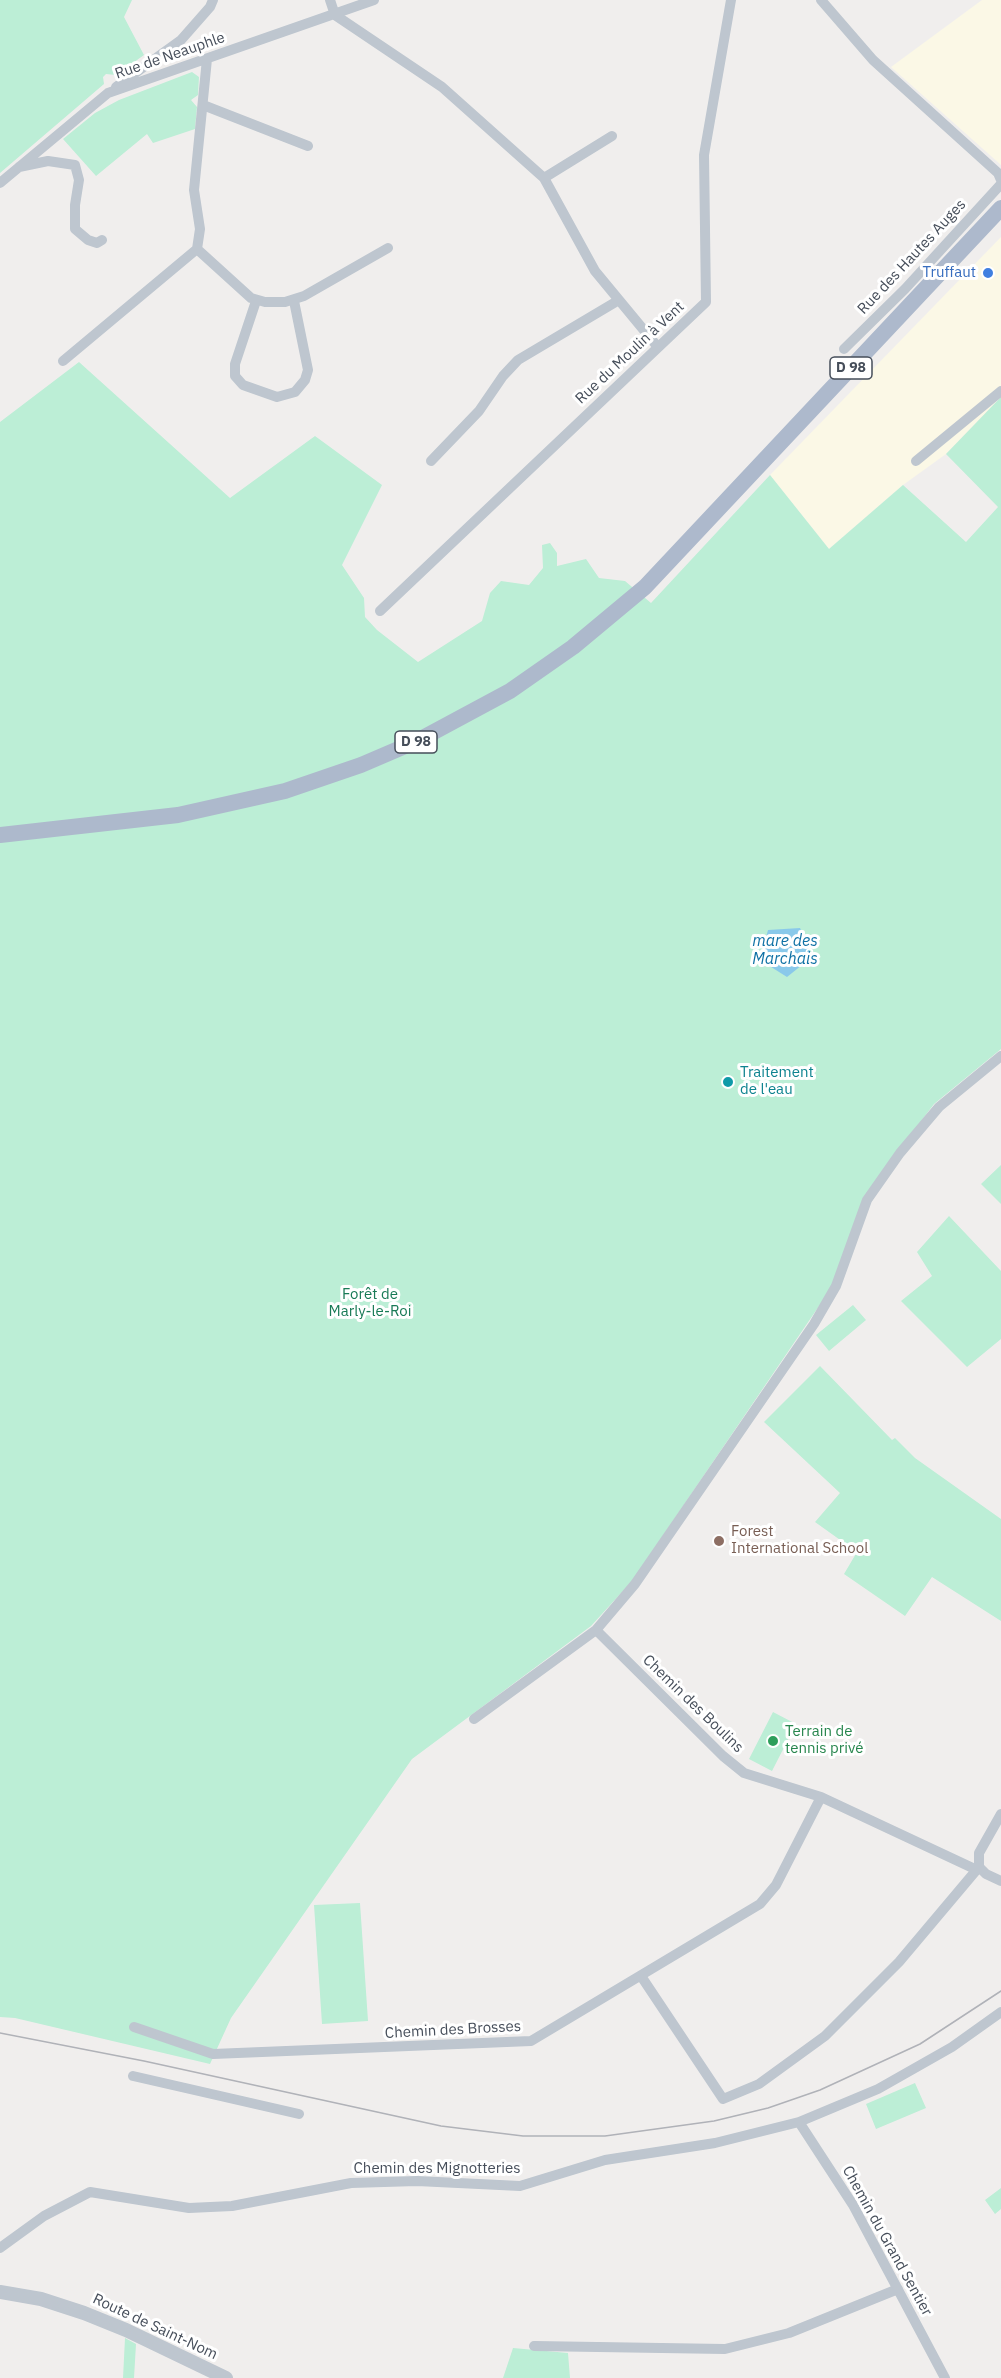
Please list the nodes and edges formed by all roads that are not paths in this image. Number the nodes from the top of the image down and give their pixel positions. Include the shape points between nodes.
1 (213, 0) edge
2 (330, 0) edge
3 (374, 0) edge
4 (731, 0) edge
5 (821, 0) edge
6 (335, 15) junction
7 (207, 59) junction
8 (108, 93) junction
9 (203, 105) junction
10 (612, 136) dead end
11 (308, 147) dead end
12 (19, 167) junction
13 (544, 178) junction
14 (1001, 182) edge
15 (0, 183) edge
16 (1001, 208) edge
17 (102, 240) dead end
18 (388, 248) dead end
19 (197, 249) junction
20 (619, 300) junction
21 (256, 301) junction
22 (294, 301) junction
23 (657, 346) junction
24 (844, 349) dead end
25 (63, 361) dead end
26 (1001, 391) edge
27 (431, 461) dead end
28 (916, 461) dead end
29 (380, 611) dead end
30 (0, 835) edge
31 (1001, 1056) edge
32 (596, 1630) junction
33 (474, 1719) dead end
34 (821, 1797) junction
35 (1001, 1814) edge
36 (978, 1869) junction
37 (1001, 1881) edge
38 (641, 1976) junction
39 (1001, 2012) edge
40 (134, 2027) dead end
41 (133, 2076) dead end
42 (299, 2114) dead end
43 (799, 2122) junction
44 (0, 2248) edge
45 (898, 2289) junction
46 (0, 2292) edge
47 (534, 2346) dead end
48 (226, 2378) edge
49 (945, 2378) edge

1 - 8 street via 181,40
2 - 6 street
3 - 6 street, Rue de Neauphle
4 - 23 street, Rue du Moulin à Vent via 704,155 708,295 701,308
5 - 14 street, Rue des Hautes Auges via 873,60 998,173
6 - 7 street, Rue de Neauphle
6 - 13 street via 442,87
7 - 8 street, Rue de Neauphle
7 - 9 street
8 - 12 street, Rue de Neauphle
9 - 11 street
9 - 19 street via 194,190 200,229
10 - 13 street
12 - 15 street, Rue de Neauphle
12 - 17 street via 48,161 75,165 79,180 75,229 88,240
13 - 20 street via 595,271
14 - 24 street, Rue des Hautes Auges via 905,289
16 - 30 main road, D 98 via 653,579 573,648 510,691 417,741 285,791 178,815
18 - 22 street
19 - 21 street
19 - 25 street
20 - 23 street
20 - 27 street via 518,360 460,434
21 - 22 street
21 - 22 street via 235,364 235,376 243,385 277,397 295,392 308,370
23 - 29 street, Rue du Moulin à Vent
26 - 28 street
31 - 32 street via 939,1107 900,1153 867,1200 836,1286 814,1324 635,1584
32 - 33 street
32 - 34 street, Chemin des Boulins via 744,1773
34 - 36 street, Chemin des Boulins
34 - 38 street, Chemin des Brosses via 776,1884 760,1904
35 - 36 street via 979,1853
36 - 37 street, Chemin des Boulins
36 - 38 street via 899,1962 825,2036 759,2084 723,2099
38 - 40 street, Chemin des Brosses via 531,2041 213,2054
39 - 43 street, Chemin des Mignotteries via 952,2047 878,2089
41 - 42 street
43 - 44 street, Chemin des Mignotteries via 715,2143 605,2160 520,2186 417,2181 351,2183 232,2206 189,2208 90,2192 44,2216
43 - 45 street, Chemin du Grand Sentier via 853,2205
45 - 47 street via 789,2332 725,2349
45 - 49 street, Chemin du Grand Sentier
46 - 48 street, Route de Saint-Nom via 41,2299 84,2313

